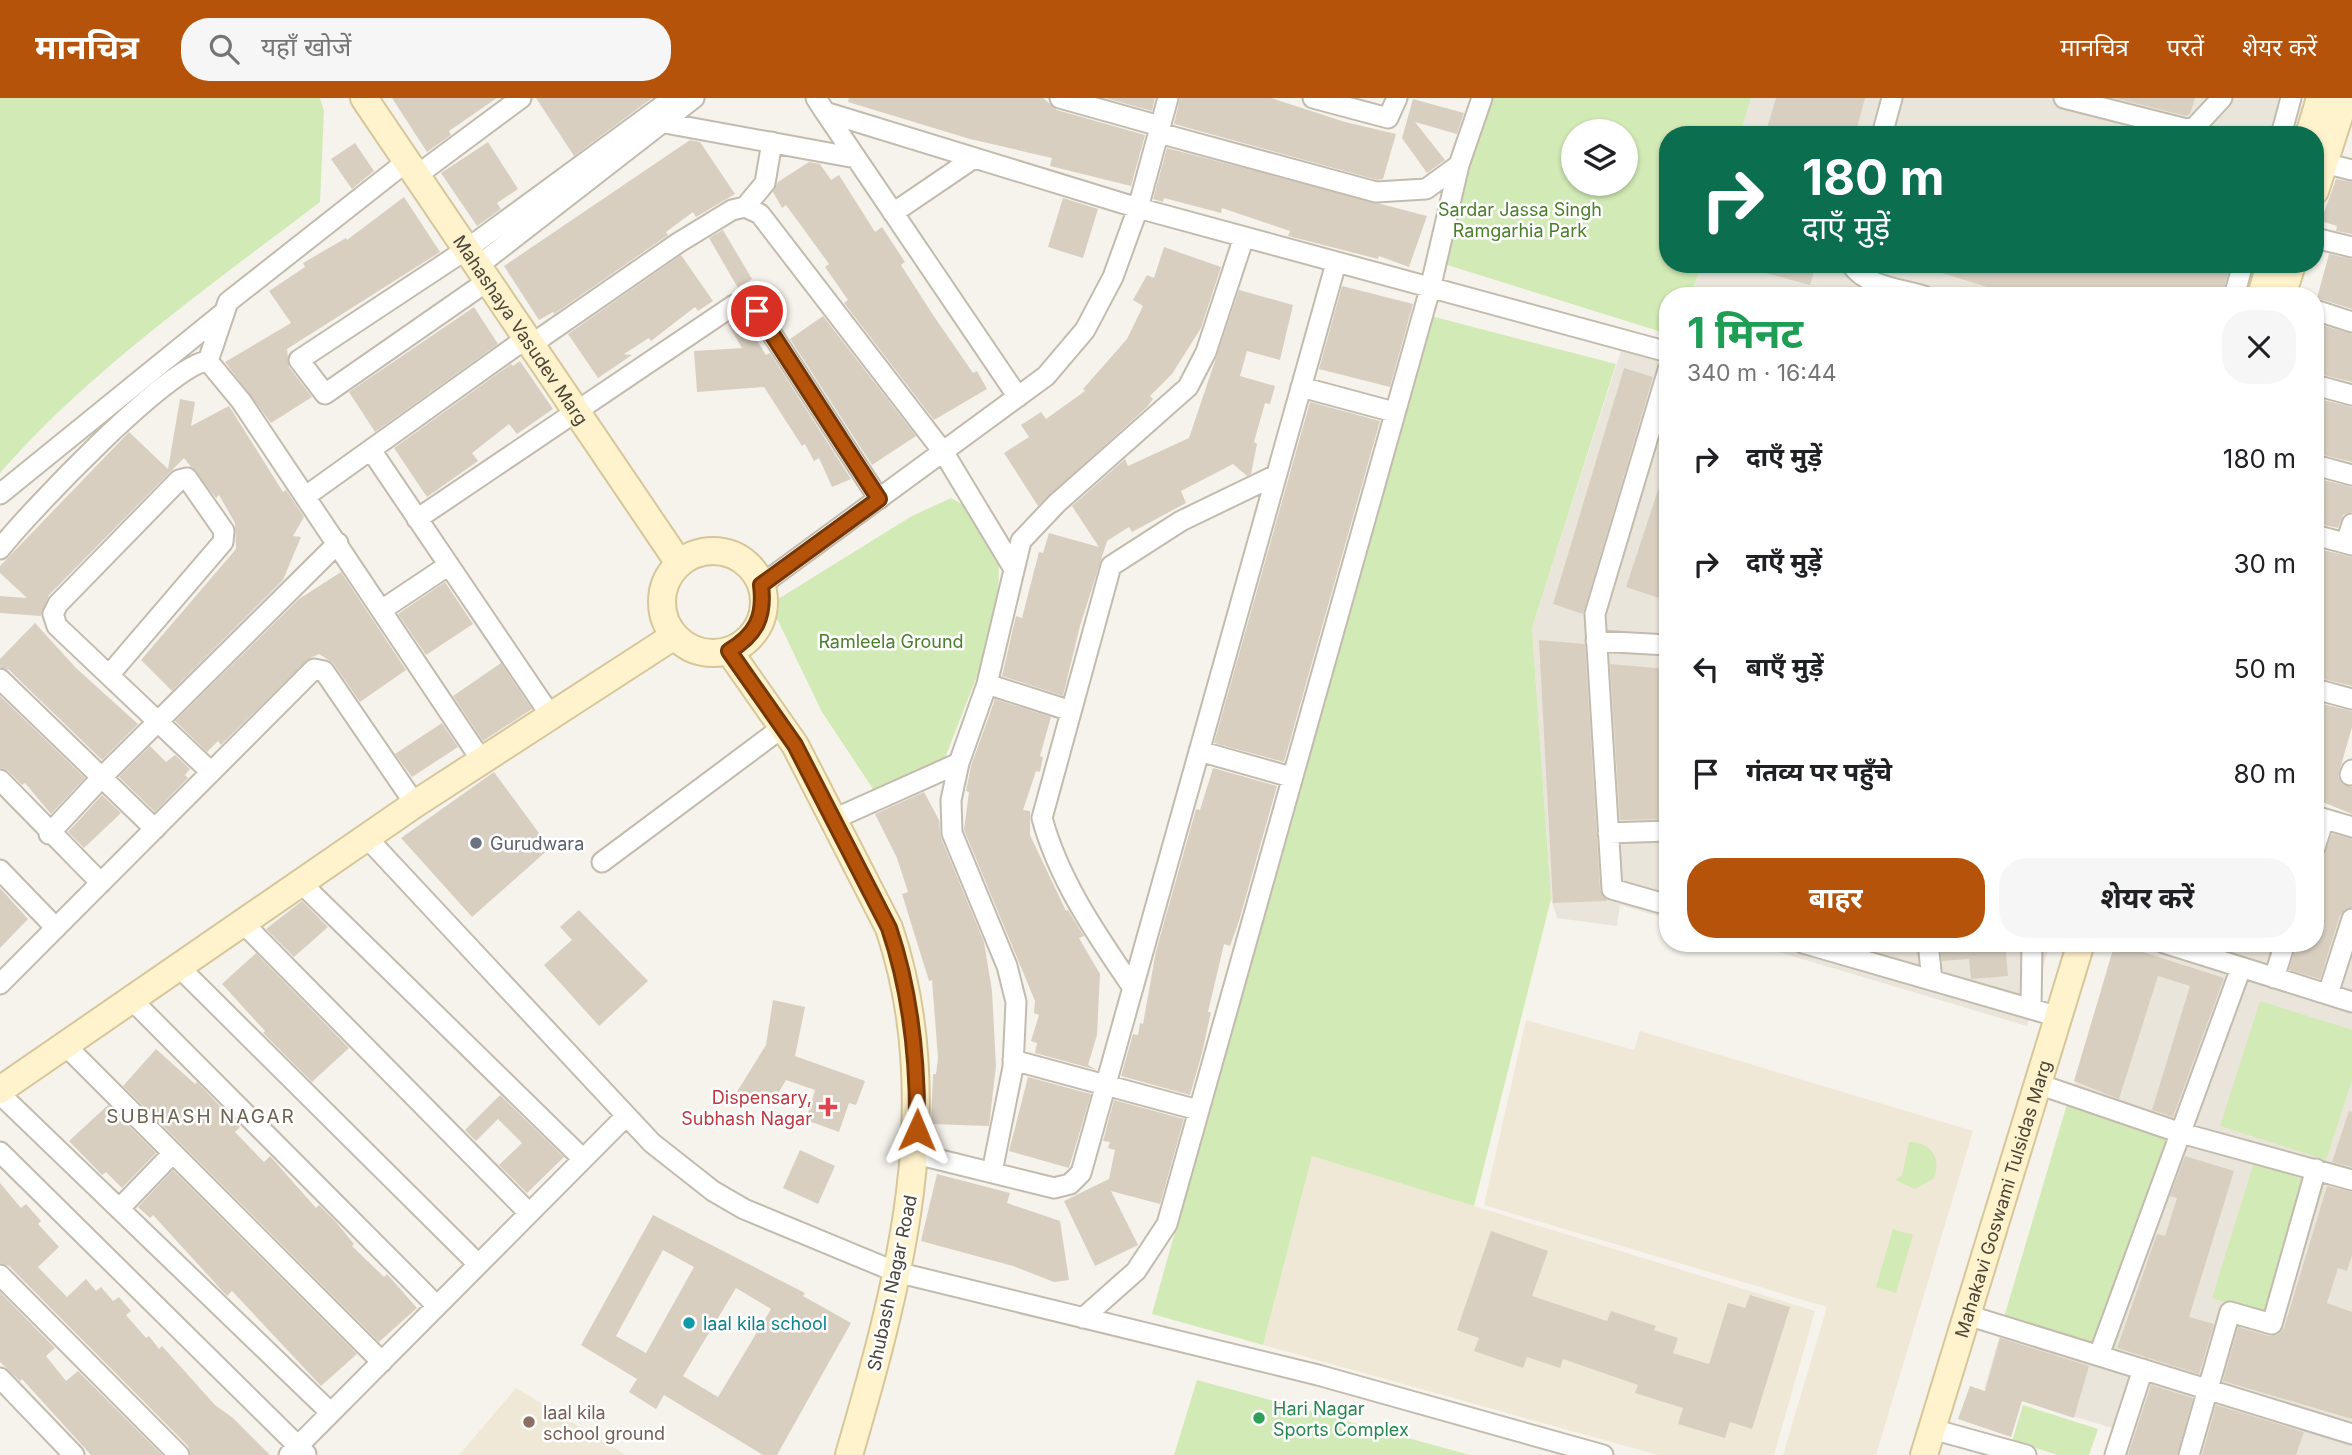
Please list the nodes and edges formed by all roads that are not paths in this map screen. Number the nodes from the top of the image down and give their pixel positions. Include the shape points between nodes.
1 (364, 98) edge
2 (521, 98) edge
3 (673, 98) edge
4 (694, 98) edge
5 (1060, 98) edge
6 (1168, 98) edge
7 (1313, 98) edge
8 (1396, 98) edge
9 (1482, 98) edge
10 (1892, 98) edge
11 (2064, 98) edge
12 (2222, 98) edge
13 (2291, 98) edge
14 (2320, 98) edge
15 (2345, 98) edge
16 (821, 105) edge
17 (665, 123) junction
18 (1884, 126) edge
19 (2164, 126) edge
20 (2196, 126) edge
21 (2283, 126) edge
22 (2312, 126) edge
23 (1159, 129) junction
24 (772, 142) junction
25 (856, 158) junction
26 (975, 158) junction
27 (2324, 163) joint
28 (1459, 165) junction
29 (411, 169) junction
30 (2352, 170) edge
31 (745, 207) junction
32 (1138, 208) junction
33 (894, 213) junction
34 (1244, 237) junction
35 (2324, 240) edge
36 (2352, 247) edge
37 (1336, 263) junction
38 (478, 265) junction
39 (1858, 273) edge
40 (1892, 287) edge
41 (1430, 289) junction
42 (2324, 313) edge
43 (222, 314) junction
44 (2352, 321) edge
45 (530, 341) junction
46 (1659, 350) edge
47 (208, 361) junction
48 (1301, 387) junction
49 (2324, 387) edge
50 (2352, 395) edge
51 (1018, 397) junction
52 (1659, 400) edge
53 (577, 409) junction
54 (1395, 412) junction
55 (371, 450) junction
56 (944, 453) junction
57 (2324, 467) edge
58 (1276, 475) junction
59 (2352, 475) edge
60 (0, 494) edge
61 (306, 496) junction
62 (879, 499) junction
63 (417, 519) junction
64 (2324, 536) edge
65 (2350, 537) edge
66 (338, 543) junction
67 (0, 549) edge
68 (679, 563) junction
69 (449, 565) junction
70 (1014, 569) junction
71 (761, 585) junction
72 (383, 609) junction
73 (674, 636) junction
74 (1596, 641) junction
75 (1659, 644) edge
76 (729, 651) junction
77 (109, 675) junction
78 (0, 679) edge
79 (987, 684) junction
80 (2324, 691) edge
81 (2352, 699) edge
82 (1072, 710) junction
83 (551, 716) junction
84 (156, 723) junction
85 (783, 727) junction
86 (1199, 751) junction
87 (482, 761) junction
88 (958, 763) junction
89 (211, 772) junction
90 (102, 777) junction
91 (1292, 777) junction
92 (0, 780) edge
93 (415, 804) junction
94 (834, 819) junction
95 (2324, 819) edge
96 (2352, 827) edge
97 (155, 829) junction
98 (1659, 831) edge
99 (1608, 833) junction
100 (50, 834) junction
101 (368, 839) junction
102 (602, 862) dead end
103 (0, 870) edge
104 (101, 883) junction
105 (302, 884) junction
106 (1659, 902) edge
107 (2352, 919) edge
108 (244, 923) junction
109 (56, 928) junction
110 (1843, 952) edge
111 (1929, 952) edge
112 (2034, 952) edge
113 (2063, 952) edge
114 (2076, 952) edge
115 (2192, 952) edge
116 (2282, 952) edge
117 (180, 968) junction
118 (2241, 968) junction
119 (2274, 978) junction
120 (1932, 980) junction
121 (1, 981) edge
122 (1133, 988) junction
123 (2328, 994) junction
124 (132, 1000) junction
125 (2352, 1002) edge
126 (2045, 1012) junction
127 (65, 1045) junction
128 (1013, 1060) junction
129 (2038, 1084) junction
130 (1105, 1086) junction
131 (0, 1092) edge
132 (1198, 1111) junction
133 (626, 1116) junction
134 (2181, 1133) junction
135 (0, 1152) edge
136 (173, 1153) junction
137 (916, 1154) junction
138 (583, 1159) junction
139 (2316, 1169) junction
140 (992, 1172) junction
141 (2352, 1180) edge
142 (119, 1209) junction
143 (529, 1213) junction
144 (478, 1265) junction
145 (896, 1272) junction
146 (0, 1275) edge
147 (437, 1306) junction
148 (1967, 1315) junction
149 (1083, 1318) junction
150 (2099, 1354) junction
151 (382, 1362) junction
152 (2143, 1369) junction
153 (0, 1378) edge
154 (2208, 1389) junction
155 (331, 1413) junction
156 (1932, 1429) junction
157 (2352, 1434) edge
158 (298, 1452) edge
159 (74, 1455) edge
160 (179, 1455) edge
161 (849, 1455) edge
162 (1603, 1455) edge
163 (1910, 1455) edge
164 (1924, 1455) edge
165 (2026, 1455) edge
166 (2115, 1455) edge
167 (2189, 1455) edge

1 - 29 street, Mahashaya Vasudev Marg
2 - 29 street
3 - 38 street
4 - 17 street
5 - 23 street
6 - 23 street
7 - 8 street via 1388,118
9 - 28 street
10 - 18 street
11 - 19 street
12 - 20 street
13 - 21 street
14 - 22 street
15 - 27 street
16 - 25 street
16 - 26 street
17 - 24 street
17 - 38 street
23 - 28 street via 1376,192 1426,189
23 - 32 street
24 - 25 street
24 - 31 street via 765,183
25 - 33 street
26 - 32 street
26 - 33 street
27 - 30 street
28 - 41 street
29 - 38 street, Mahashaya Vasudev Marg
29 - 43 street via 234,297
31 - 45 street via 678,243
31 - 56 street via 761,215
32 - 34 street
32 - 51 street via 1113,277 1085,330 1046,376
33 - 51 street
34 - 37 street
34 - 70 street via 1206,352 1188,387 1032,526 1021,541
35 - 36 street
37 - 41 street
37 - 48 street
38 - 38 street via 299,360 325,394
38 - 45 street, Mahashaya Vasudev Marg
39 - 40 street
41 - 46 street
41 - 54 street
42 - 44 street
43 - 47 street
43 - 60 street
45 - 53 street, Mahashaya Vasudev Marg
45 - 55 street
47 - 61 street
47 - 67 street via 179,373 134,409
48 - 54 street
48 - 58 street
49 - 50 street
51 - 56 street
52 - 74 street via 1595,614
53 - 62 street via 734,304 747,305 757,311
53 - 63 street
53 - 68 street, Mahashaya Vasudev Marg
54 - 91 street
55 - 61 street
55 - 63 street
56 - 62 street
56 - 70 street
57 - 59 street
58 - 82 street via 1181,521 1111,566
58 - 86 street
61 - 66 street
62 - 71 street
63 - 69 street
64 - 65 street
66 - 72 street
66 - 84 street
68 - 71 street via 696,553 716,550 735,555 751,568
68 - 73 street via 661,598 664,618
69 - 72 street
69 - 83 street
70 - 79 street
71 - 76 street via 764,605 758,624 746,640
72 - 87 street
73 - 76 street via 690,648 709,653
73 - 83 street
74 - 75 street
74 - 99 street
76 - 85 street, Shubash Nagar Road
77 - 77 street via 57,626 53,614 179,480 187,478 224,531 223,542
77 - 84 street
78 - 90 street
79 - 82 street
79 - 88 street
80 - 81 street
82 - 122 street via 1042,818 1050,848 1087,920
83 - 87 street
84 - 89 street
84 - 90 street
85 - 94 street, Shubash Nagar Road
85 - 102 street
86 - 91 street
86 - 122 street
87 - 93 street
88 - 94 street
88 - 128 street via 951,800 952,833 1009,975 1017,1023
89 - 93 street via 319,668
89 - 97 street
90 - 97 street
90 - 100 street
91 - 132 street
92 - 100 street
93 - 101 street
94 - 137 street, Shubash Nagar Road via 898,954 916,1057
95 - 96 street
97 - 104 street
98 - 99 street
99 - 106 street via 1612,889
100 - 104 street
101 - 105 street
101 - 133 street
103 - 109 street
104 - 109 street
105 - 108 street
105 - 138 street
107 - 123 street
108 - 117 street
108 - 143 street
109 - 121 street
110 - 120 street
111 - 120 street
112 - 126 street
113 - 126 street, Mahakavi Goswami Tulsidas Marg
114 - 126 street, Mahakavi Goswami Tulsidas Marg
115 - 118 street
116 - 119 street
117 - 124 street
117 - 144 street
118 - 119 street
118 - 134 street
119 - 123 street
120 - 126 street
122 - 130 street
123 - 125 street
124 - 127 street
124 - 147 street
126 - 129 street, Mahakavi Goswami Tulsidas Marg
126 - 163 street, Mahakavi Goswami Tulsidas Marg
127 - 131 street
127 - 136 street
128 - 130 street
128 - 140 street
129 - 134 street
129 - 148 street, Mahakavi Goswami Tulsidas Marg
130 - 132 street
130 - 140 street via 1076,1180 1054,1188
131 - 142 street
132 - 149 street via 1167,1224 1136,1271
133 - 138 street
133 - 145 street via 678,1165 733,1203
134 - 139 street
134 - 150 street
135 - 158 street
136 - 142 street
136 - 151 street
137 - 140 street
137 - 145 street, Shubash Nagar Road
138 - 143 street
139 - 141 street
139 - 154 street via 2272,1324 2230,1312
142 - 155 street
143 - 144 street
144 - 147 street
145 - 149 street
145 - 161 street, Shubash Nagar Road
146 - 160 street
147 - 151 street
148 - 150 street
148 - 156 street, Mahakavi Goswami Tulsidas Marg
149 - 162 street via 1318,1375
150 - 152 street
151 - 155 street
152 - 154 street
152 - 166 street
153 - 159 street
154 - 157 street
154 - 167 street
155 - 158 street
156 - 164 street, Mahakavi Goswami Tulsidas Marg
156 - 165 street

